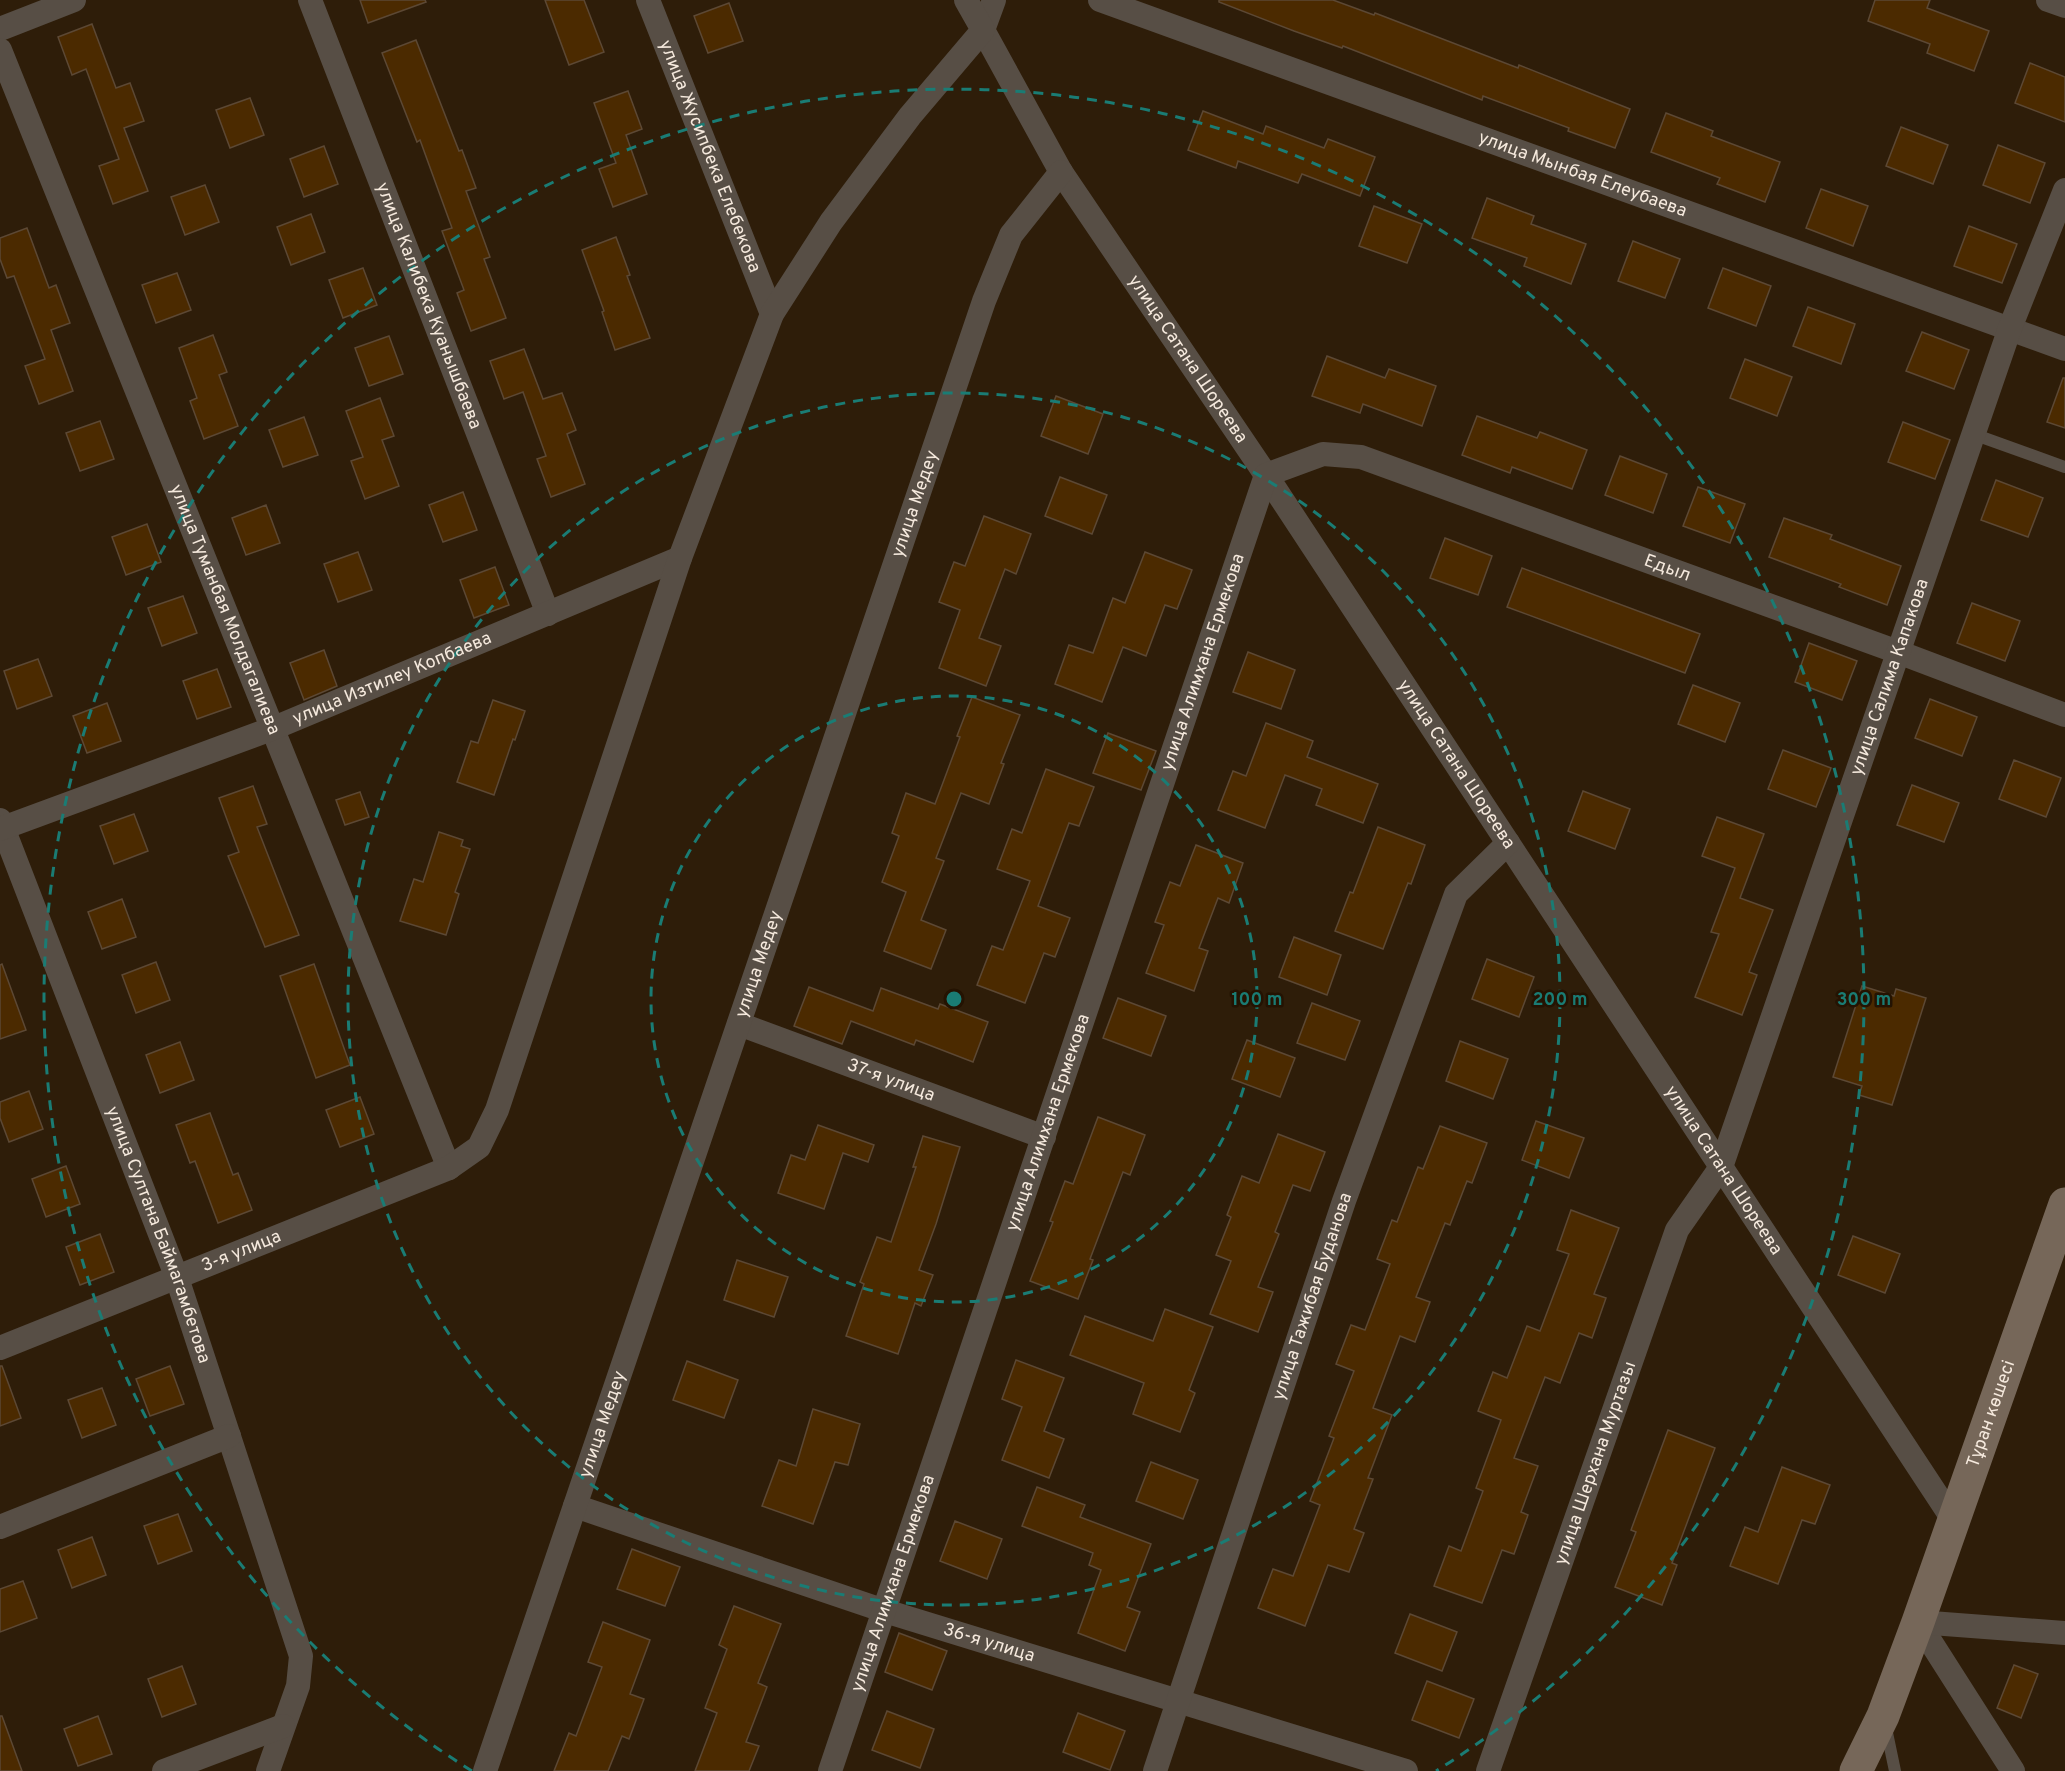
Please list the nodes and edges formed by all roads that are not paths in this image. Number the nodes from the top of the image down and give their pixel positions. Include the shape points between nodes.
1 (74, 0) edge
2 (310, 0) edge
3 (648, 0) edge
4 (966, 0) edge
5 (994, 0) edge
6 (1100, 0) edge
7 (2048, 0) edge
8 (2065, 6) edge
9 (0, 29) edge
10 (982, 30) junction
11 (0, 50) edge
12 (1061, 172) junction
13 (2065, 190) edge
14 (772, 314) junction
15 (2010, 328) junction
16 (2065, 349) edge
17 (1973, 434) junction
18 (2065, 467) edge
19 (1266, 475) junction
20 (680, 558) junction
21 (548, 614) junction
22 (1898, 652) junction
23 (2065, 715) edge
24 (274, 728) junction
25 (1, 826) edge
26 (1508, 843) junction
27 (739, 1024) junction
28 (1044, 1137) junction
29 (1721, 1167) junction
30 (449, 1168) junction
31 (2065, 1204) edge
32 (177, 1278) junction
33 (0, 1348) edge
34 (229, 1436) junction
35 (575, 1506) junction
36 (1953, 1521) junction
37 (0, 1527) edge
38 (885, 1611) junction
39 (1918, 1622) junction
40 (2065, 1632) edge
41 (1178, 1702) junction
42 (1883, 1716) junction
43 (283, 1726) junction
44 (164, 1771) edge
45 (268, 1771) edge
46 (485, 1771) edge
47 (830, 1771) edge
48 (1155, 1771) edge
49 (1406, 1771) edge
50 (1488, 1771) edge
51 (1856, 1771) edge
52 (1895, 1771) edge
53 (2013, 1771) edge

1 - 9 street
2 - 21 street, улица Калибека Куанышбаева
3 - 14 street, улица Жусипбека Елебекова
4 - 10 street, улица Сатана Шореева
5 - 10 street
6 - 15 street, улица Мынбая Елеубаева
7 - 8 street
10 - 12 street, улица Сатана Шореева
10 - 14 street via 910,116 831,222
11 - 24 street, улица Туманбая Молдагалиева
12 - 19 street, улица Сатана Шореева
12 - 27 street, улица Медеу via 1011,235 984,301
13 - 15 street, улица Салима Капакова
14 - 20 street
15 - 16 street, улица Мынбая Елеубаева
15 - 17 street, улица Салима Капакова
17 - 18 lane
17 - 22 street, улица Салима Капакова
19 - 22 street, Едыл via 1323,454 1361,457
19 - 26 street, улица Сатана Шореева
19 - 28 street, улица Алимхана Ермекова
20 - 21 street, улица Изтилеу Копбаева
20 - 30 street via 497,1110 478,1147
21 - 24 street, улица Изтилеу Копбаева
22 - 23 street, Едыл
22 - 29 street, улица Салима Капакова
24 - 25 street, улица Изтилеу Копбаева
24 - 30 street, улица Туманбая Молдагалиева
25 - 32 street, улица Султана Баймагамбетова
26 - 29 street, улица Сатана Шореева
26 - 41 street, улица Тажибая Буданова via 1456,894 1344,1201
27 - 28 street, 37-я улица
27 - 35 street, улица Медеу
28 - 38 street, улица Алимхана Ермекова
29 - 36 street, улица Сатана Шореева
29 - 50 street, улица Шерхана Муртазы via 1677,1230
30 - 32 street, 3-я улица
31 - 36 street, Тұран көшесі
32 - 33 street, 3-я улица
32 - 34 street, улица Султана Баймагамбетова
34 - 37 street
34 - 43 street, улица Султана Баймагамбетова via 302,1656 298,1686
35 - 38 street, 36-я улица
35 - 46 street, улица Медеу
36 - 39 street, Тұран көшесі
38 - 41 street, 36-я улица
38 - 47 street, улица Алимхана Ермекова
39 - 40 street
39 - 42 street, Тұран көшесі
39 - 53 street
41 - 48 street, улица Тажибая Буданова
41 - 49 street, 36-я улица
42 - 51 street, Тұран көшесі
42 - 52 lane
43 - 44 street
43 - 45 street

